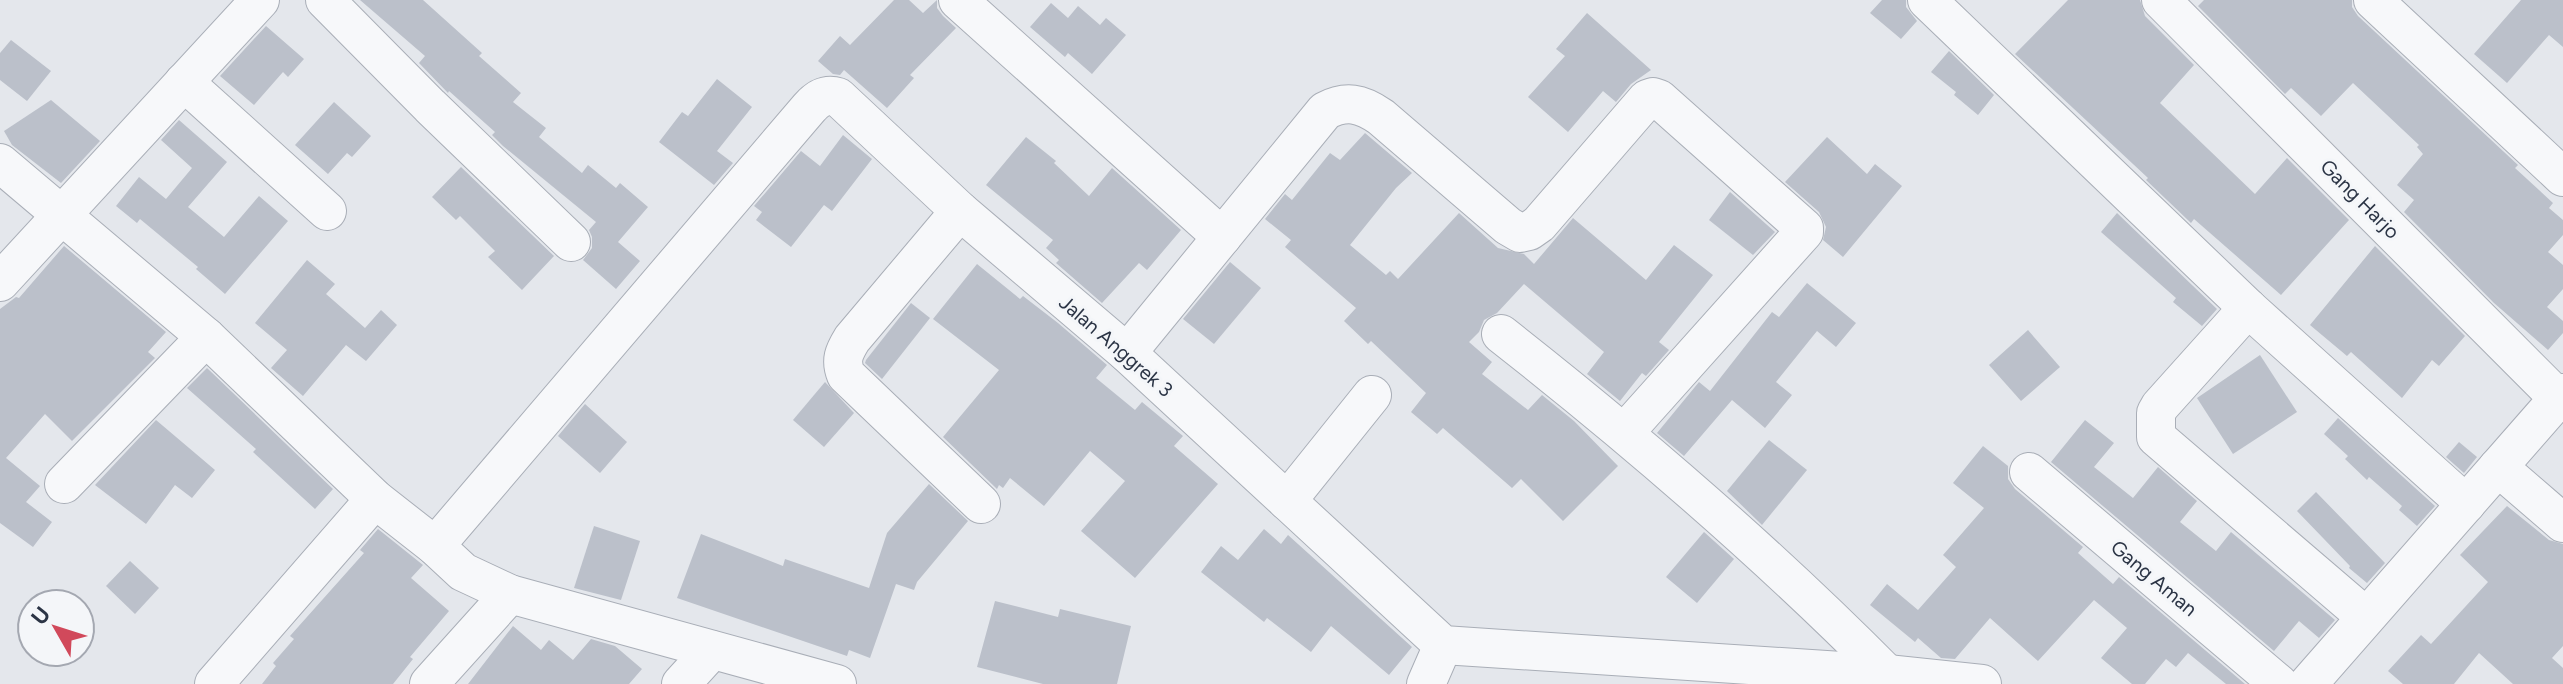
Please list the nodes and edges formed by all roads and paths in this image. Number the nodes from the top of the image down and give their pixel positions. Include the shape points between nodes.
1 (260, 0) edge
2 (325, 0) edge
3 (958, 0) edge
4 (1927, 0) edge
5 (2161, 0) edge
6 (2373, 0) edge
7 (184, 82) junction
8 (0, 163) edge
9 (2563, 177) edge
10 (327, 211) dead end
11 (960, 211) junction
12 (59, 215) junction
13 (1222, 237) junction
14 (571, 242) dead end
15 (3, 274) edge
16 (2248, 308) junction
17 (1501, 334) dead end
18 (206, 337) junction
19 (1127, 353) junction
20 (1372, 395) dead end
21 (2558, 406) edge
22 (1625, 432) junction
23 (2498, 467) junction
24 (2029, 472) dead end
25 (64, 484) dead end
26 (375, 499) junction
27 (1287, 501) junction
28 (981, 504) dead end
29 (2466, 504) junction
30 (2563, 523) edge
31 (435, 546) junction
32 (510, 594) junction
33 (2366, 617) junction
34 (1443, 645) junction
35 (712, 650) junction
36 (1658, 671) edge
37 (1887, 674) junction
38 (2306, 682) edge
39 (214, 684) edge
40 (429, 684) edge
41 (681, 684) edge
42 (837, 684) edge
43 (1426, 684) edge
44 (1982, 684) edge

1 - 7 street
2 - 14 street
3 - 13 street
4 - 16 street
5 - 21 street, Gang Harjo
6 - 9 street
7 - 10 street
7 - 12 street
8 - 12 street
11 - 19 street, Jalan Anggrek 3
11 - 28 street via 852,339 842,364 846,375
11 - 31 street, Jalan Anggrek 3 via 838,97 816,100
12 - 15 street
12 - 18 street
13 - 19 street
13 - 22 street via 1325,111 1339,104 1365,106 1381,117 1520,233 1539,224 1647,99 1659,99 1804,232
16 - 29 street
16 - 33 street via 2160,406 2156,437
17 - 22 street
18 - 25 street
18 - 26 street
19 - 27 street, Jalan Anggrek 3
20 - 27 street
21 - 23 street
22 - 37 street
23 - 29 street
23 - 30 street
24 - 38 street, Gang Aman
26 - 31 street
26 - 39 street
27 - 34 street, Jalan Anggrek 3
29 - 33 street
31 - 32 street via 463,572
32 - 35 street
32 - 40 street
33 - 38 street
34 - 36 street
34 - 43 street
35 - 41 street
35 - 42 street
36 - 37 street
37 - 44 street

